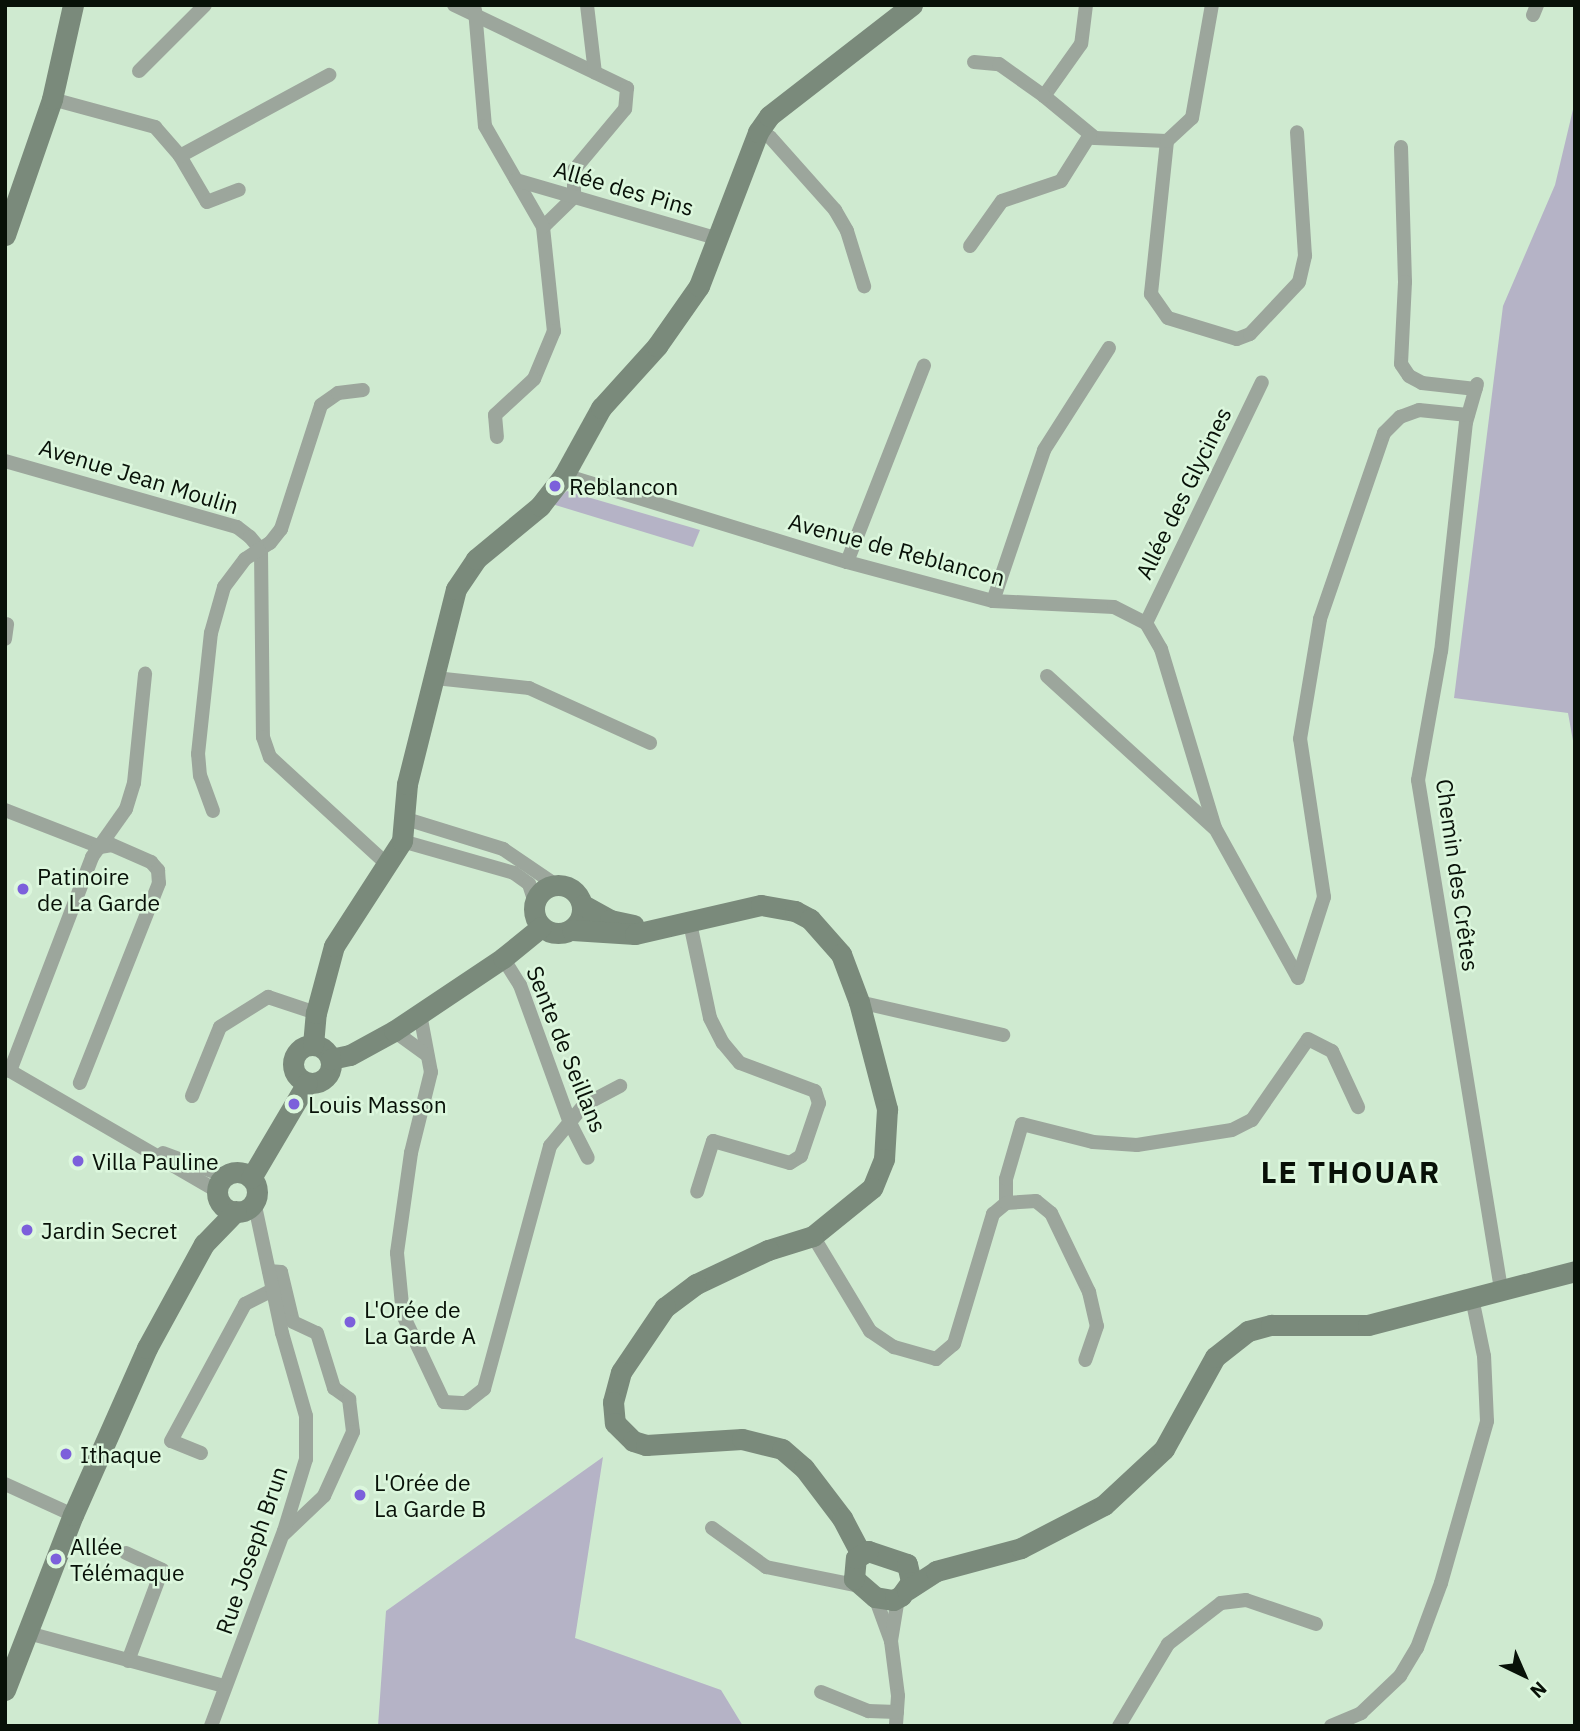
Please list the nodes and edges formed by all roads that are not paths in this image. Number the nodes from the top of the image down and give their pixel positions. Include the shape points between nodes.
1 (205, 5) edge
2 (454, 5) edge
3 (587, 5) edge
4 (912, 5) edge
5 (1086, 5) edge
6 (1212, 5) edge
7 (73, 10) edge
8 (475, 10) edge
9 (974, 62) dead end
10 (139, 71) dead end
11 (595, 72) junction
12 (329, 75) dead end
13 (1044, 96) junction
14 (52, 99) junction
15 (758, 132) junction
16 (1297, 132) dead end
17 (1090, 135) junction
18 (1167, 141) junction
19 (1401, 148) dead end
20 (180, 156) junction
21 (516, 180) junction
22 (239, 190) dead end
23 (574, 197) junction
24 (543, 228) junction
25 (5, 235) edge
26 (719, 239) junction
27 (970, 246) dead end
28 (864, 286) dead end
29 (1109, 348) dead end
30 (924, 366) dead end
31 (1262, 382) dead end
32 (363, 390) dead end
33 (1468, 415) junction
34 (497, 438) dead end
35 (5, 461) edge
36 (564, 475) junction
37 (261, 550) junction
38 (846, 562) junction
39 (993, 601) junction
40 (1146, 623) junction
41 (7, 624) dead end
42 (5, 639) edge
43 (145, 674) dead end
44 (1047, 676) dead end
45 (435, 678) junction
46 (650, 743) dead end
47 (5, 810) edge
48 (213, 811) dead end
49 (403, 818) junction
50 (1215, 828) junction
51 (402, 841) junction
52 (100, 847) junction
53 (388, 865) junction
54 (556, 885) junction
55 (535, 903) junction
56 (583, 905) junction
57 (690, 923) junction
58 (541, 927) junction
59 (656, 929) junction
60 (572, 930) junction
61 (503, 958) junction
62 (859, 1002) junction
63 (316, 1013) junction
64 (420, 1013) junction
65 (394, 1031) junction
66 (1003, 1035) dead end
67 (313, 1045) junction
68 (426, 1055) junction
69 (331, 1059) junction
70 (8, 1069) edge
71 (302, 1080) junction
72 (80, 1083) dead end
73 (620, 1086) dead end
74 (192, 1096) dead end
75 (1358, 1107) dead end
76 (570, 1124) junction
77 (588, 1158) dead end
78 (236, 1192) junction
79 (697, 1192) dead end
80 (1006, 1203) junction
81 (813, 1237) junction
82 (269, 1271) junction
83 (1575, 1271) edge
84 (1501, 1289) junction
85 (273, 1290) junction
86 (1472, 1298) junction
87 (1085, 1360) dead end
88 (201, 1453) dead end
89 (5, 1485) edge
90 (73, 1515) junction
91 (712, 1528) dead end
92 (283, 1535) junction
93 (126, 1553) dead end
94 (907, 1564) junction
95 (866, 1571) junction
96 (936, 1571) junction
97 (828, 1577) junction
98 (903, 1594) junction
99 (1316, 1624) dead end
100 (28, 1633) junction
101 (891, 1641) junction
102 (128, 1661) junction
103 (225, 1686) junction
104 (5, 1690) edge
105 (821, 1692) dead end
106 (897, 1719) edge
107 (211, 1726) edge
108 (1118, 1726) edge
109 (1331, 1726) edge

1 - 10 street
2 - 8 street
3 - 11 street
4 - 15 street via 769,116
5 - 13 street via 1081,44
6 - 18 street via 1192,118
7 - 14 street
8 - 11 street
8 - 21 street via 485,126
9 - 13 street via 999,64
11 - 23 street via 627,88 625,109 574,170
12 - 20 street
13 - 17 street
14 - 20 street via 155,127
14 - 25 street
15 - 26 street
15 - 28 street via 770,136 835,210 847,231
16 - 18 street via 1304,270 1299,282 1258,326 1237,339 1168,318 1151,294
17 - 18 street
17 - 27 street via 1061,181 1002,201
19 - 33 street, Chemin des Crêtes via 1405,282 1401,364 1409,376 1422,383 1476,387
20 - 22 street via 207,202
21 - 23 street, Allée des Pins
21 - 24 street
23 - 24 street
23 - 26 street, Allée des Pins
24 - 34 street via 554,331 534,379 495,415
26 - 36 street via 698,286 657,345 601,408
29 - 39 street via 1044,450
30 - 38 street
31 - 40 street, Allée des Glycines
32 - 37 street via 338,393 321,405 281,529
33 - 50 street via 1419,410 1400,417 1384,433 1322,614 1300,738 1324,897 1298,978
33 - 84 street, Chemin des Crêtes via 1441,651 1418,780
35 - 37 street, Avenue Jean Moulin via 237,527
36 - 38 street, Avenue de Reblancon
36 - 45 street via 540,506 476,559 456,589
37 - 48 street via 245,559 224,587 211,633 198,754 200,776
37 - 53 street via 262,737 270,757
38 - 39 street, Avenue de Reblancon
39 - 40 street, Avenue de Reblancon via 1114,607
40 - 50 street via 1161,649
41 - 42 street
43 - 52 street via 134,783 126,809
44 - 50 street
45 - 46 street via 529,688
45 - 49 street via 407,784
47 - 52 street
49 - 51 street
49 - 54 street via 503,849
51 - 53 street
51 - 55 street via 514,873 529,884
52 - 70 street
52 - 72 street via 112,845 151,862 159,883
53 - 63 street via 334,946
54 - 55 street via 541,892
54 - 56 street via 573,889
55 - 58 street
56 - 59 street via 610,920
56 - 60 street via 580,922
57 - 59 street
57 - 62 street via 761,905 795,911 830,936
57 - 79 street via 710,1018 723,1043 740,1063 815,1091 819,1102 801,1156 790,1163 713,1141
58 - 60 street via 555,934
58 - 61 street
59 - 60 street via 635,934
61 - 64 street
61 - 76 street, Sente de Seillans via 520,985
62 - 66 street
62 - 81 street via 887,1109 884,1159 872,1188 856,1206
63 - 67 street
63 - 74 street via 268,997 220,1027
64 - 65 street
64 - 68 street
65 - 68 street
65 - 69 street via 350,1055
67 - 69 street via 324,1049
67 - 71 street via 301,1048 293,1059
68 - 76 street via 431,1072 411,1153 397,1253 403,1315 444,1402 466,1403 484,1389 550,1146
69 - 71 street via 327,1076 318,1083
70 - 78 street, Rue Joseph Brun via 145,1147
71 - 78 street
73 - 76 street via 584,1105
75 - 80 street via 1332,1051 1308,1039 1252,1120 1232,1130 1137,1145 1093,1142 1023,1124 1006,1179
76 - 77 street, Sente de Seillans
78 - 82 street, Rue Joseph Brun via 262,1228
78 - 90 street via 192,1264 122,1401
80 - 81 street via 993,1214 975,1260 954,1345 936,1359 894,1347 870,1331
80 - 87 street via 1036,1201 1051,1213 1089,1292 1097,1326
81 - 95 street via 768,1250 708,1278 665,1307 621,1372 613,1402 615,1423 633,1441 646,1445 742,1439 782,1449 804,1468 842,1518
82 - 85 street, Rue Joseph Brun
82 - 92 street via 281,1272 293,1322 317,1333 334,1388 349,1399 353,1432 324,1496
83 - 84 street
84 - 86 street
85 - 88 street via 245,1304 172,1441
85 - 92 street, Rue Joseph Brun via 306,1416 306,1459
86 - 96 street via 1368,1325 1271,1325 1248,1331 1215,1357 1164,1449 1104,1505 1021,1548
86 - 109 street via 1484,1356 1487,1421 1441,1583 1417,1648 1400,1676 1361,1713
89 - 90 street
90 - 100 street
91 - 97 street via 766,1567 785,1574
92 - 103 street, Rue Joseph Brun
93 - 102 street via 162,1570
94 - 95 street
94 - 96 street
94 - 98 street via 911,1574
95 - 97 street
95 - 97 street
95 - 98 street
95 - 101 street
96 - 98 street
98 - 101 street
99 - 108 street via 1246,1600 1221,1603 1168,1644
100 - 102 street
100 - 104 street
101 - 106 street
102 - 103 street
103 - 107 street, Rue Joseph Brun
105 - 106 street

